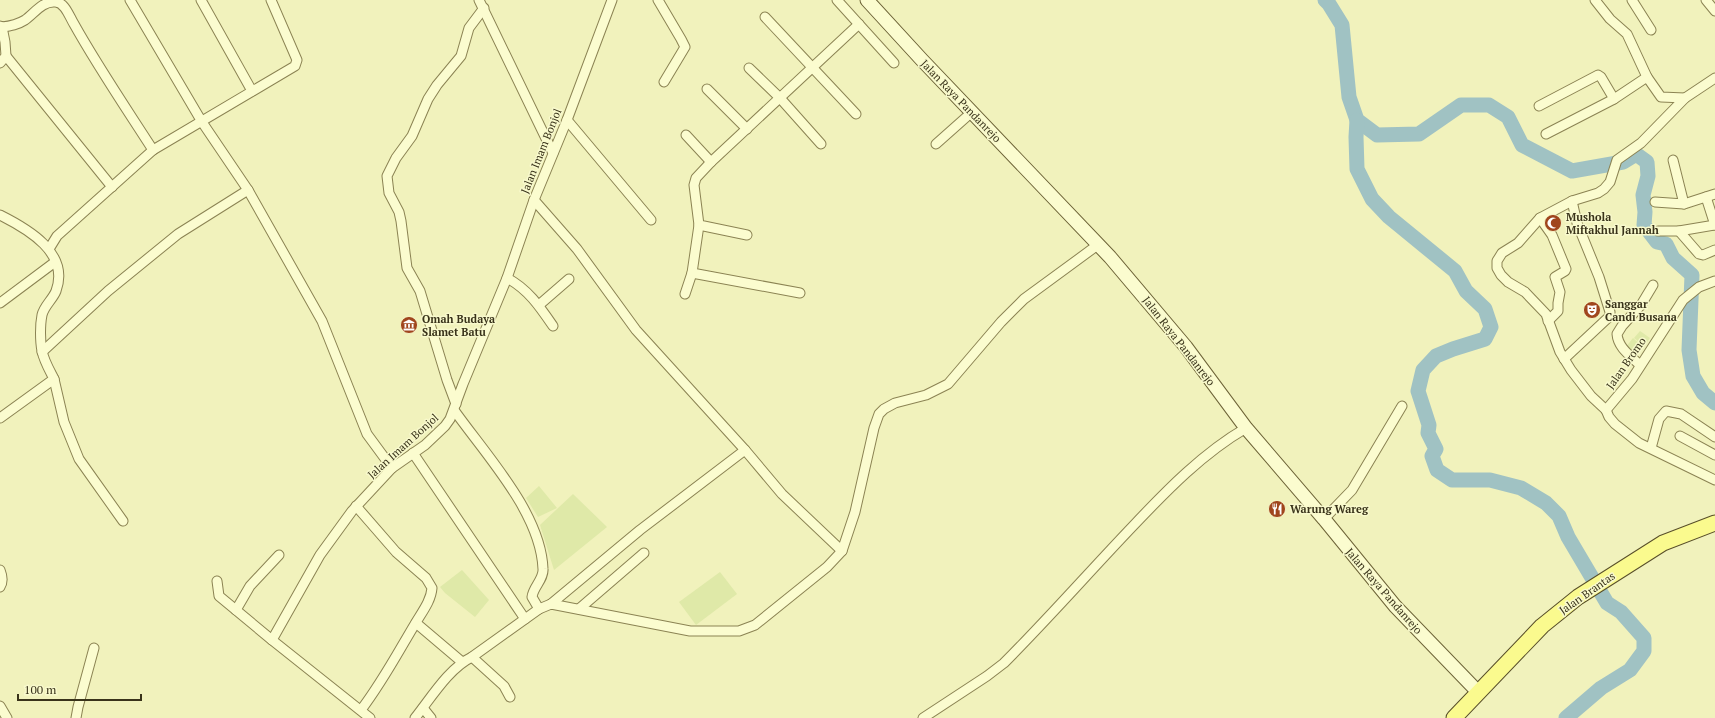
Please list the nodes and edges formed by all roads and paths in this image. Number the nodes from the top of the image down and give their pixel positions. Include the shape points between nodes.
1 (130, 0) edge
2 (201, 0) edge
3 (271, 0) edge
4 (612, 0) edge
5 (658, 0) edge
6 (837, 0) edge
7 (867, 0) edge
8 (1595, 0) edge
9 (1632, 0) edge
10 (1706, 0) edge
11 (481, 4) edge
12 (1715, 10) edge
13 (765, 17) dead end
14 (858, 24) junction
15 (1, 27) edge
16 (1651, 30) dead end
17 (6, 56) junction
18 (0, 63) edge
19 (894, 63) dead end
20 (813, 67) junction
21 (749, 68) dead end
22 (1647, 78) junction
23 (1715, 78) edge
24 (664, 82) dead end
25 (707, 89) dead end
26 (252, 91) junction
27 (780, 98) junction
28 (1614, 98) junction
29 (1685, 98) junction
30 (1539, 106) dead end
31 (972, 112) junction
32 (856, 114) dead end
33 (567, 120) junction
34 (202, 122) junction
35 (747, 129) junction
36 (1546, 134) dead end
37 (686, 135) dead end
38 (821, 144) dead end
39 (936, 144) dead end
40 (153, 150) junction
41 (553, 153) junction
42 (1673, 160) dead end
43 (711, 162) junction
44 (112, 187) junction
45 (248, 190) junction
46 (1711, 196) edge
47 (534, 200) junction
48 (1572, 200) junction
49 (1655, 202) dead end
50 (1684, 204) junction
51 (0, 215) edge
52 (1540, 218) junction
53 (650, 220) dead end
54 (699, 225) junction
55 (1715, 225) edge
56 (1658, 231) dead end
57 (1679, 231) junction
58 (747, 235) dead end
59 (1099, 244) junction
60 (49, 249) junction
61 (1715, 250) edge
62 (55, 262) junction
63 (692, 273) junction
64 (507, 278) junction
65 (569, 279) dead end
66 (1715, 280) edge
67 (1653, 285) dead end
68 (800, 293) dead end
69 (685, 294) dead end
70 (0, 303) edge
71 (539, 305) junction
72 (1548, 320) junction
73 (553, 326) dead end
74 (42, 352) junction
75 (1564, 360) junction
76 (1640, 365) junction
77 (54, 379) junction
78 (1402, 406) dead end
79 (455, 407) junction
80 (1606, 410) junction
81 (0, 418) edge
82 (1246, 428) junction
83 (1680, 436) dead end
84 (1715, 437) edge
85 (1652, 448) junction
86 (745, 450) junction
87 (413, 453) junction
88 (1715, 455) edge
89 (392, 468) junction
90 (1715, 480) edge
91 (356, 506) junction
92 (1324, 520) junction
93 (123, 521) dead end
94 (1715, 523) edge
95 (842, 551) junction
96 (644, 553) dead end
97 (279, 555) dead end
98 (0, 570) edge
99 (217, 581) dead end
100 (0, 587) edge
101 (550, 604) junction
102 (539, 609) junction
103 (236, 610) junction
104 (579, 610) junction
105 (525, 619) junction
106 (416, 623) junction
107 (272, 640) junction
108 (94, 648) dead end
109 (472, 657) junction
110 (462, 662) junction
111 (1478, 692) junction
112 (510, 697) dead end
113 (0, 706) edge
114 (423, 708) junction
115 (361, 710) junction
116 (7, 718) edge
117 (76, 718) edge
118 (370, 718) edge
119 (415, 718) edge
120 (431, 718) edge
121 (922, 718) edge
122 (1454, 718) edge

1 - 34 street
2 - 26 street
3 - 26 street via 297,63
4 - 33 street, Jalan Imam Bonjol
5 - 24 street via 685,47
6 - 14 street
7 - 31 main road, Jalan Raya Pandanrejo
8 - 22 street via 1610,19 1627,34
9 - 16 street
10 - 12 street
11 - 41 street
11 - 79 street via 469,28 461,56 428,99 412,136 387,176 389,193 401,222 407,268 420,291
13 - 20 street
14 - 19 street
14 - 20 street
15 - 17 street
15 - 40 street via 15,26 50,2 60,3
17 - 18 street
17 - 44 street
20 - 27 street
20 - 32 street
21 - 27 street
22 - 28 street
22 - 29 street via 1661,97
23 - 29 street
25 - 35 street
26 - 34 street
27 - 35 street
27 - 38 street
28 - 30 street via 1598,75
28 - 36 street
29 - 48 street via 1645,138 1617,160 1610,182 1598,193
31 - 39 street
31 - 59 main road, Jalan Raya Pandanrejo
33 - 41 street, Jalan Imam Bonjol
33 - 53 street
34 - 40 street
34 - 45 street
35 - 43 street
37 - 43 street
40 - 44 street
41 - 47 street, Jalan Imam Bonjol
42 - 50 street
43 - 54 street via 694,182
44 - 60 street via 57,236
45 - 74 street via 178,234 108,291
45 - 89 street via 322,321 367,434
46 - 50 street
46 - 55 street
47 - 64 street, Jalan Imam Bonjol
47 - 86 street via 577,249 636,330
48 - 52 street
48 - 75 street via 1610,316
49 - 50 street
51 - 60 street via 35,235
52 - 72 street via 1552,235 1566,269 1555,277 1560,292 1558,311
52 - 72 street via 1518,243 1502,253 1497,268 1508,282 1532,298
54 - 58 street
54 - 63 street
55 - 57 street
56 - 57 street
57 - 61 street via 1699,254
59 - 82 main road, Jalan Raya Pandanrejo via 1186,348
59 - 95 street via 1024,299 948,384 926,395 889,405 879,414 869,446 855,512
60 - 62 street
62 - 70 street
62 - 74 street via 58,275 56,291 42,313
63 - 68 street
63 - 69 street
64 - 71 street via 524,289
64 - 79 street, Jalan Imam Bonjol
65 - 71 street
66 - 76 street, Jalan Bromo via 1700,287 1683,300
67 - 76 street via 1641,305 1617,334 1624,350
71 - 73 street
72 - 75 street
74 - 77 street
75 - 80 street via 1578,380
76 - 80 street, Jalan Bromo via 1632,379
77 - 81 street
77 - 93 street via 64,422 79,460
78 - 92 street via 1352,490
79 - 87 street, Jalan Imam Bonjol via 445,426
79 - 102 street via 502,473 531,521 543,570 539,582 533,589 532,597
80 - 85 street via 1621,429 1639,443
82 - 92 main road, Jalan Raya Pandanrejo
82 - 121 street via 1229,438 1163,495 1004,663
83 - 88 street
84 - 85 street via 1681,414 1666,411 1658,421
85 - 90 street
86 - 95 street via 782,494
86 - 101 street via 640,530
87 - 89 street, Jalan Imam Bonjol
87 - 105 street
89 - 91 street, Jalan Imam Bonjol
91 - 106 street via 396,552 426,578 432,588 429,600
91 - 107 street, Jalan Imam Bonjol via 320,555
92 - 111 main road, Jalan Raya Pandanrejo via 1395,606
94 - 111 main road, Jalan Brantas via 1663,543 1578,597 1542,626
95 - 104 street via 827,567 749,629 690,631
96 - 104 street
97 - 103 street via 250,586
98 - 100 street
99 - 103 street via 219,596
101 - 102 street
101 - 104 street
102 - 105 street
103 - 107 street
105 - 109 street
106 - 110 street
106 - 115 street via 381,684
107 - 115 street
108 - 117 street
109 - 110 street
109 - 112 street via 504,686
110 - 114 street
111 - 122 main road, Jalan Brantas
113 - 116 street
114 - 119 street
114 - 120 street
115 - 118 street

